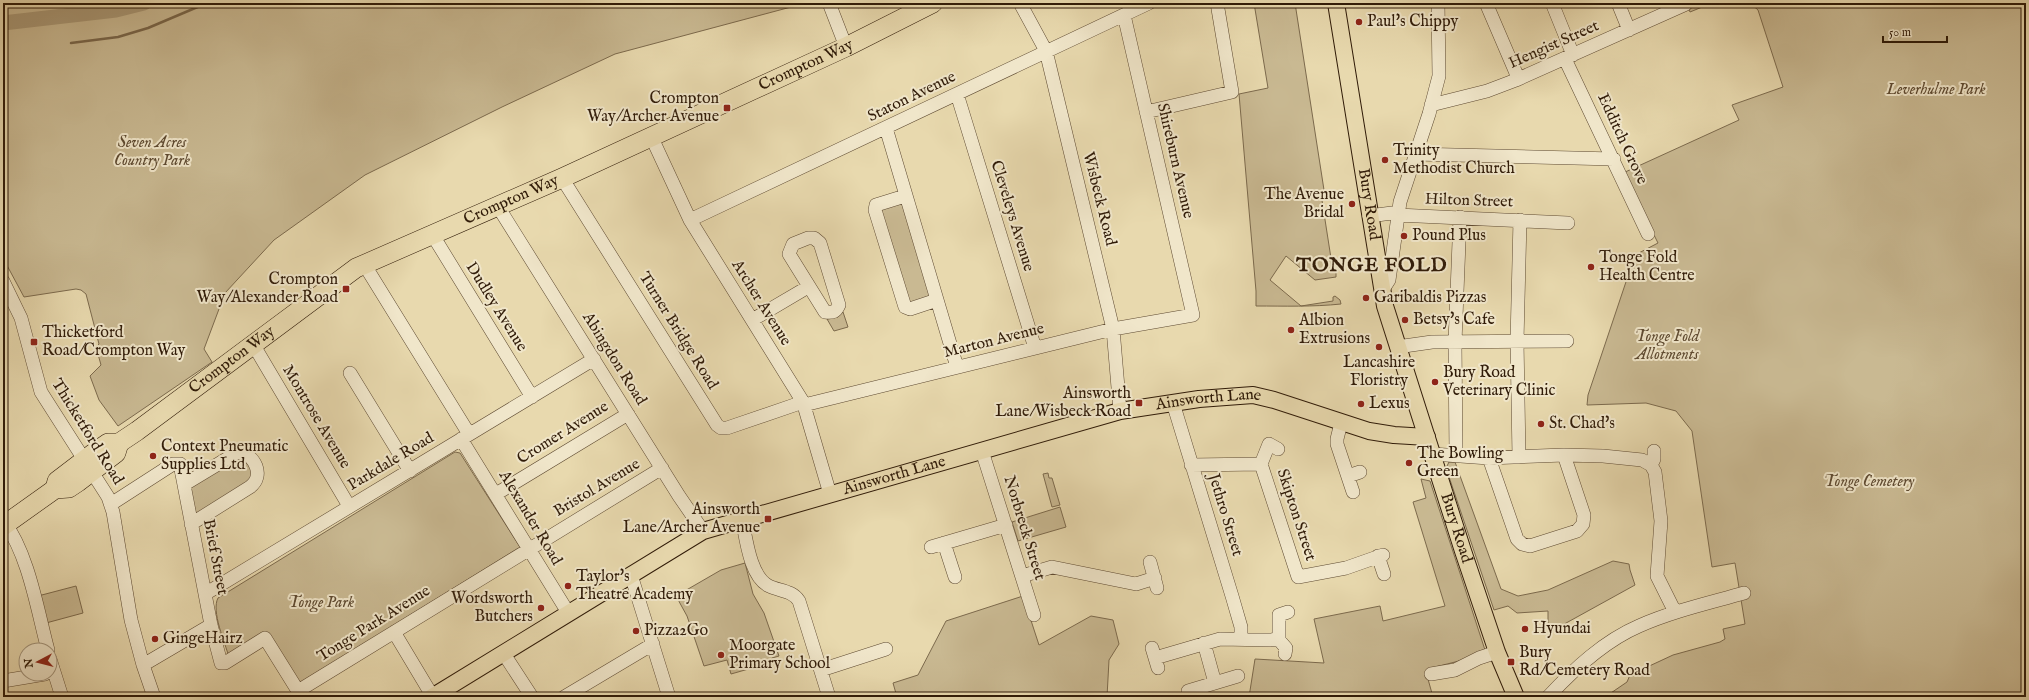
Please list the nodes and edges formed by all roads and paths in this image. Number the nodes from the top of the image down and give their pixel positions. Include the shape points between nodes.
1 (829, 3) edge
2 (932, 3) edge
3 (1020, 3) edge
4 (1149, 3) edge
5 (1218, 3) edge
6 (1336, 3) edge
7 (1438, 3) edge
8 (1486, 3) edge
9 (1552, 3) edge
10 (1618, 3) edge
11 (1685, 4) edge
12 (1124, 15) junction
13 (1629, 30) junction
14 (846, 47) junction
15 (1046, 51) junction
16 (1569, 57) junction
17 (1516, 80) junction
18 (957, 94) junction
19 (1431, 105) junction
20 (1146, 112) junction
21 (886, 128) junction
22 (650, 136) junction
23 (1414, 154) junction
24 (1614, 159) junction
25 (562, 178) junction
26 (905, 196) junction
27 (497, 205) junction
28 (1397, 215) junction
29 (1370, 216) junction
30 (1460, 217) junction
31 (690, 220) junction
32 (1520, 220) junction
33 (1568, 222) dead end
34 (432, 234) junction
35 (1648, 234) dead end
36 (364, 264) junction
37 (3, 281) edge
38 (808, 287) junction
39 (1382, 291) junction
40 (937, 300) junction
41 (1193, 315) joint
42 (752, 320) junction
43 (1113, 330) junction
44 (1517, 341) junction
45 (1567, 341) dead end
46 (1455, 342) junction
47 (253, 344) junction
48 (1397, 347) junction
49 (1035, 348) junction
50 (594, 360) junction
51 (957, 367) junction
52 (350, 373) dead end
53 (532, 397) junction
54 (804, 403) junction
55 (1173, 403) junction
56 (1120, 411) junction
57 (628, 414) junction
58 (1421, 420) junction
59 (1341, 423) junction
60 (1394, 436) junction
61 (465, 437) junction
62 (1427, 438) junction
63 (1278, 449) dead end
64 (982, 450) junction
65 (1654, 451) dead end
66 (1432, 454) junction
67 (1564, 455) junction
68 (1456, 456) junction
69 (1519, 457) junction
70 (1489, 458) junction
71 (1261, 464) junction
72 (1191, 465) junction
73 (1650, 465) junction
74 (89, 466) junction
75 (662, 468) junction
76 (410, 471) junction
77 (1360, 472) dead end
78 (1348, 476) junction
79 (185, 484) junction
80 (1353, 492) dead end
81 (496, 494) junction
82 (830, 494) junction
83 (111, 504) junction
84 (349, 506) junction
85 (742, 519) junction
86 (4, 523) edge
87 (191, 524) junction
88 (1006, 525) junction
89 (704, 531) junction
90 (944, 543) junction
91 (930, 547) dead end
92 (529, 548) junction
93 (1150, 562) dead end
94 (1384, 574) dead end
95 (631, 575) junction
96 (1022, 576) junction
97 (955, 577) dead end
98 (1744, 593) dead end
99 (205, 594) junction
100 (1288, 612) dead end
101 (1675, 612) junction
102 (569, 614) junction
103 (1034, 615) dead end
104 (211, 625) junction
105 (394, 632) junction
106 (265, 638) joint
107 (1240, 638) junction
108 (1279, 640) junction
109 (46, 642) edge
110 (1204, 643) junction
111 (653, 644) junction
112 (886, 648) dead end
113 (1497, 652) junction
114 (504, 654) junction
115 (1285, 654) dead end
116 (1155, 658) dead end
117 (143, 665) junction
118 (821, 670) junction
119 (1431, 674) dead end
120 (1238, 676) dead end
121 (18, 678) edge
122 (3, 680) edge
123 (54, 682) edge
124 (1215, 683) junction
125 (1188, 691) dead end
126 (62, 697) edge
127 (154, 697) edge
128 (432, 697) edge
129 (532, 697) edge
130 (564, 697) edge
131 (669, 697) edge
132 (829, 697) edge
133 (1516, 697) edge
134 (1548, 697) edge

1 - 14 street
2 - 14 highway, Crompton Way
3 - 15 street, Wisbeck Road
4 - 12 street, Staton Avenue
5 - 20 street via 1232,92
6 - 29 main road, Bury Road
7 - 19 street via 1439,76
8 - 17 street via 1516,73
9 - 16 street, Edditch Grove
10 - 13 street
11 - 13 street, Hengist Street
12 - 15 street, Staton Avenue
12 - 20 street, Shireburn Avenue
13 - 16 street, Hengist Street
14 - 22 highway, Crompton Way
15 - 18 street, Staton Avenue
15 - 43 street, Wisbeck Road
16 - 17 street, Hengist Street
16 - 24 street, Edditch Grove
17 - 19 street, Hengist Street via 1487,91
18 - 21 street, Staton Avenue
18 - 49 street, Cleveleys Avenue
19 - 23 street
20 - 41 street, Shireburn Avenue
21 - 26 street
21 - 31 street, Staton Avenue
22 - 25 highway, Crompton Way
22 - 31 street, Archer Avenue
23 - 24 street
23 - 28 street
24 - 35 street, Edditch Grove
25 - 27 highway, Crompton Way
25 - 54 street, Turner Bridge Road via 717,425 727,428
26 - 40 street
26 - 40 street via 876,205 875,210 904,307 910,309
27 - 34 highway, Crompton Way
27 - 50 street, Abingdon Road
28 - 29 street, Hilton Street via 1392,212
28 - 30 street, Hilton Street
28 - 39 street via 1389,280
29 - 39 main road, Bury Road
30 - 32 street, Hilton Street
30 - 46 street
31 - 42 street, Archer Avenue
32 - 33 street, Hilton Street
32 - 44 street
34 - 36 highway, Crompton Way
34 - 53 street, Dudley Avenue
36 - 47 highway, Crompton Way
36 - 61 street, Alexander Road
37 - 74 street, Thicketford Road via 21,318 40,392
38 - 38 street via 789,254 793,244 814,238 820,242 839,305 836,311 825,312
38 - 42 street
39 - 48 main road, Bury Road
40 - 51 street
41 - 43 street, Marton Avenue
42 - 54 street, Archer Avenue
43 - 49 street, Marton Avenue
43 - 56 street, Wisbeck Road
44 - 45 street
44 - 46 street
44 - 69 street
46 - 48 street
46 - 68 street
47 - 74 highway, Crompton Way via 119,443 108,443
47 - 84 street, Montrose Avenue
48 - 58 main road, Bury Road
49 - 51 street, Marton Avenue
50 - 53 street, Parkdale Road
50 - 57 street, Abingdon Road
51 - 54 street, Marton Avenue
52 - 76 street
53 - 61 street, Parkdale Road
54 - 82 street, Archer Avenue
55 - 56 main road, Ainsworth Lane
55 - 59 main road, Ainsworth Lane via 1253,395
55 - 72 street, Jethro Street
56 - 64 main road, Ainsworth Lane
57 - 75 street, Abingdon Road
57 - 81 street, Cromer Avenue
58 - 60 main road
58 - 62 main road, Bury Road
59 - 60 main road, Ainsworth Lane
59 - 78 street via 1337,444
60 - 62 main road, Ainsworth Lane
61 - 76 street, Parkdale Road
61 - 81 street, Alexander Road
62 - 66 main road, Bury Road
63 - 71 street via 1269,444
64 - 82 main road, Ainsworth Lane
64 - 88 street, Norbreck Street
65 - 73 street via 1654,459
66 - 68 street
66 - 113 main road, Bury Road
67 - 69 street
67 - 70 street via 1584,515 1583,524 1577,531 1530,546 1522,544 1517,539
67 - 73 street via 1625,457 1642,460
68 - 70 street
69 - 70 street
71 - 72 street
71 - 94 street, Skipton Street via 1298,577 1346,568 1380,556
72 - 107 street, Jethro Street via 1236,608 1241,627
73 - 101 street via 1655,472 1661,521 1657,576
74 - 83 street, Thicketford Road
74 - 86 highway, Crompton Way via 57,481 55,489
75 - 89 street, Abingdon Road
75 - 92 street, Bristol Avenue
76 - 84 street, Parkdale Road
77 - 78 street
78 - 80 street
79 - 83 street, Brief Street via 182,467 179,463 173,464
79 - 87 street, Brief Street
79 - 87 street via 238,452 248,456 258,471 258,477 250,487
81 - 92 street, Alexander Road
82 - 85 main road, Ainsworth Lane
83 - 117 street, Thicketford Road via 131,620
84 - 99 street, Parkdale Road
85 - 89 main road, Ainsworth Lane
85 - 118 street via 757,576 768,586 793,594 799,601 810,649
86 - 109 street via 25,566
87 - 99 street, Brief Street
88 - 90 street
88 - 96 street, Norbreck Street
89 - 95 main road, Ainsworth Lane
90 - 91 street
90 - 97 street
92 - 102 street, Alexander Road
92 - 105 street, Tonge Park Avenue
93 - 96 street via 1156,583 1136,584 1052,567
95 - 102 main road, Ainsworth Lane
95 - 111 street
96 - 103 street, Norbreck Street
98 - 101 street
99 - 104 street, Brief Street
100 - 108 street via 1279,615
101 - 134 street via 1638,626 1613,640 1586,660
102 - 114 main road, Ainsworth Lane
104 - 106 street, Brief Street via 221,663
104 - 117 street
105 - 106 street, Tonge Park Avenue via 298,691
105 - 128 street
107 - 108 street
107 - 110 street
108 - 115 street via 1286,648
110 - 116 street
110 - 124 street
111 - 130 street
111 - 131 street
112 - 118 street
113 - 119 street via 1455,670
113 - 133 main road, Bury Road
114 - 128 main road, Ainsworth Lane
114 - 129 street
117 - 127 street, Thicketford Road
118 - 132 street
120 - 124 street
121 - 122 street
123 - 126 street
124 - 125 street

